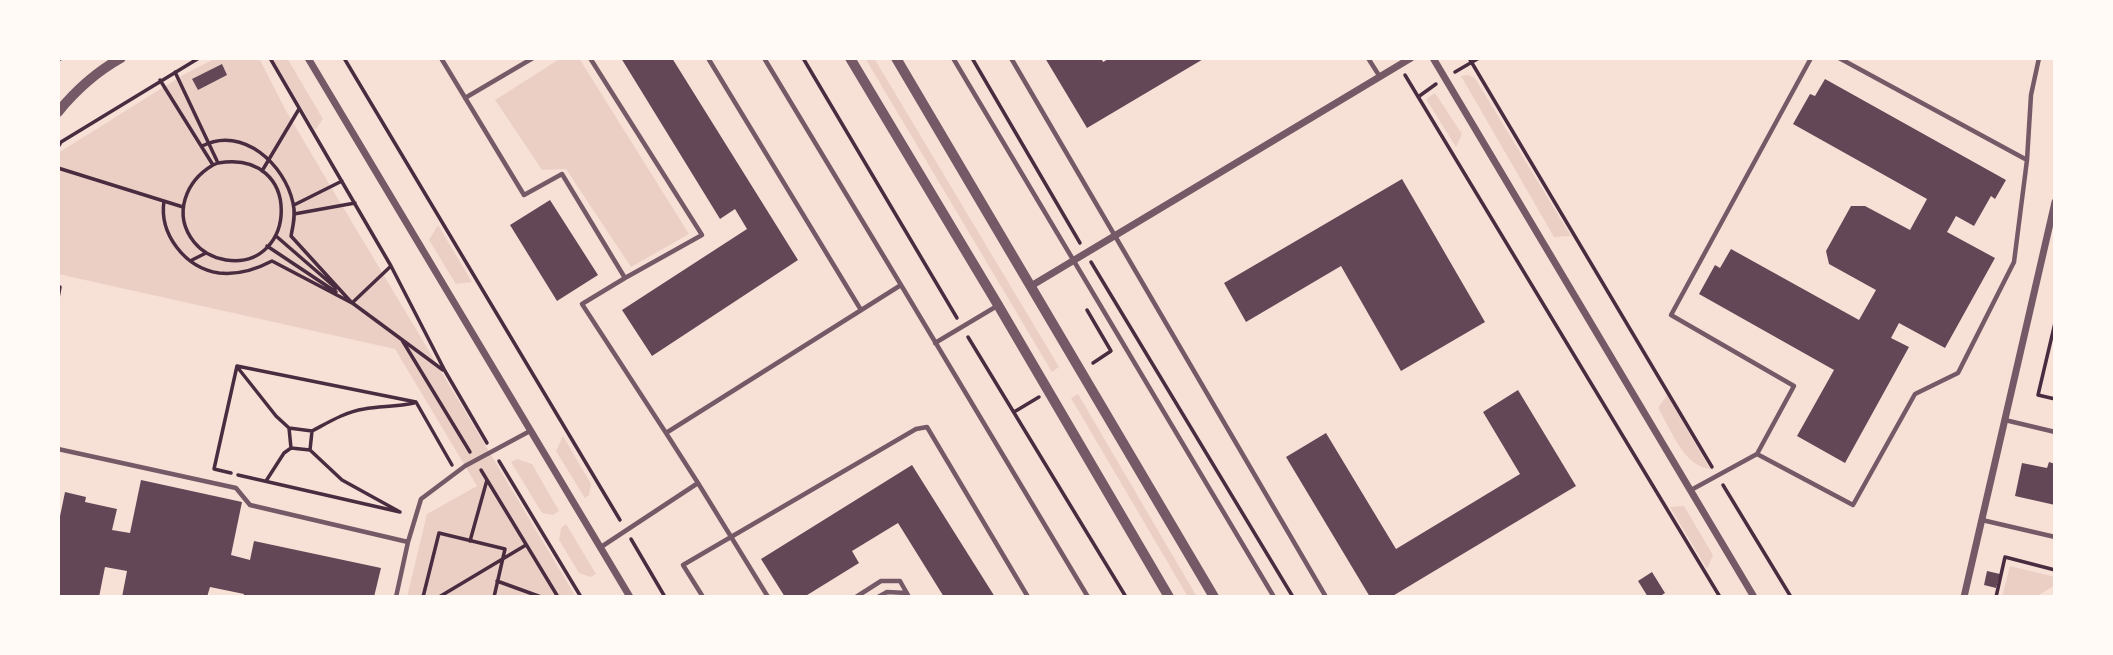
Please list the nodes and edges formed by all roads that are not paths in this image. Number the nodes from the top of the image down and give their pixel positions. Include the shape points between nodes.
1 (121, 58) edge
2 (308, 58) edge
3 (441, 58) edge
4 (533, 58) edge
5 (590, 58) edge
6 (708, 58) edge
7 (764, 58) edge
8 (850, 58) edge
9 (896, 58) edge
10 (953, 58) edge
11 (1011, 58) edge
12 (1368, 58) edge
13 (1411, 58) edge
14 (1433, 58) edge
15 (1811, 58) edge
16 (1839, 58) edge
17 (2039, 58) edge
18 (1380, 76) junction
19 (465, 97) junction
20 (58, 112) edge
21 (2027, 160) junction
22 (2055, 202) edge
23 (2053, 221) edge
24 (1114, 235) junction
25 (1074, 260) junction
26 (625, 278) junction
27 (901, 285) junction
28 (1031, 286) junction
29 (999, 305) junction
30 (861, 310) junction
31 (935, 343) junction
32 (2005, 420) junction
33 (530, 431) junction
34 (2055, 432) edge
35 (666, 433) junction
36 (58, 449) edge
37 (1757, 454) junction
38 (698, 483) junction
39 (1690, 490) junction
40 (1982, 520) junction
41 (731, 536) junction
42 (2055, 537) edge
43 (408, 542) junction
44 (600, 548) junction
45 (908, 595) edge
46 (396, 597) edge
47 (630, 597) edge
48 (703, 597) edge
49 (768, 597) edge
50 (856, 597) edge
51 (878, 597) edge
52 (1028, 597) edge
53 (1088, 597) edge
54 (1170, 597) edge
55 (1214, 597) edge
56 (1274, 597) edge
57 (1326, 597) edge
58 (1754, 597) edge
59 (1965, 597) edge

1 - 20 street via 75,92
2 - 33 street
3 - 19 lane
4 - 19 lane
5 - 26 lane via 702,235
6 - 30 lane
7 - 27 lane
8 - 29 street
9 - 28 street
10 - 25 lane
11 - 24 lane
12 - 18 lane
13 - 18 street
14 - 39 street
15 - 37 lane via 1671,315 1794,386
16 - 21 lane
17 - 21 lane via 2031,95
18 - 24 street
19 - 26 lane via 524,195 562,174
21 - 37 lane via 2014,262 1958,373 1915,394 1853,506
22 - 23 street
23 - 32 street
24 - 25 street
24 - 57 lane
25 - 28 street
25 - 56 lane
26 - 35 lane via 582,304
27 - 30 lane
27 - 31 lane
28 - 55 street
29 - 31 lane
29 - 54 street
30 - 35 lane
31 - 53 lane
32 - 34 lane
32 - 40 street
33 - 43 lane via 492,450 421,499
33 - 44 street
35 - 38 lane
36 - 43 lane via 236,488 250,505
37 - 39 lane
38 - 41 lane
38 - 44 lane
39 - 58 street
40 - 42 lane
40 - 59 street
41 - 48 lane via 683,565
41 - 49 lane
41 - 52 lane via 916,429 927,427
43 - 46 lane
44 - 47 street
45 - 50 lane via 900,581 881,581
45 - 51 lane via 887,592

